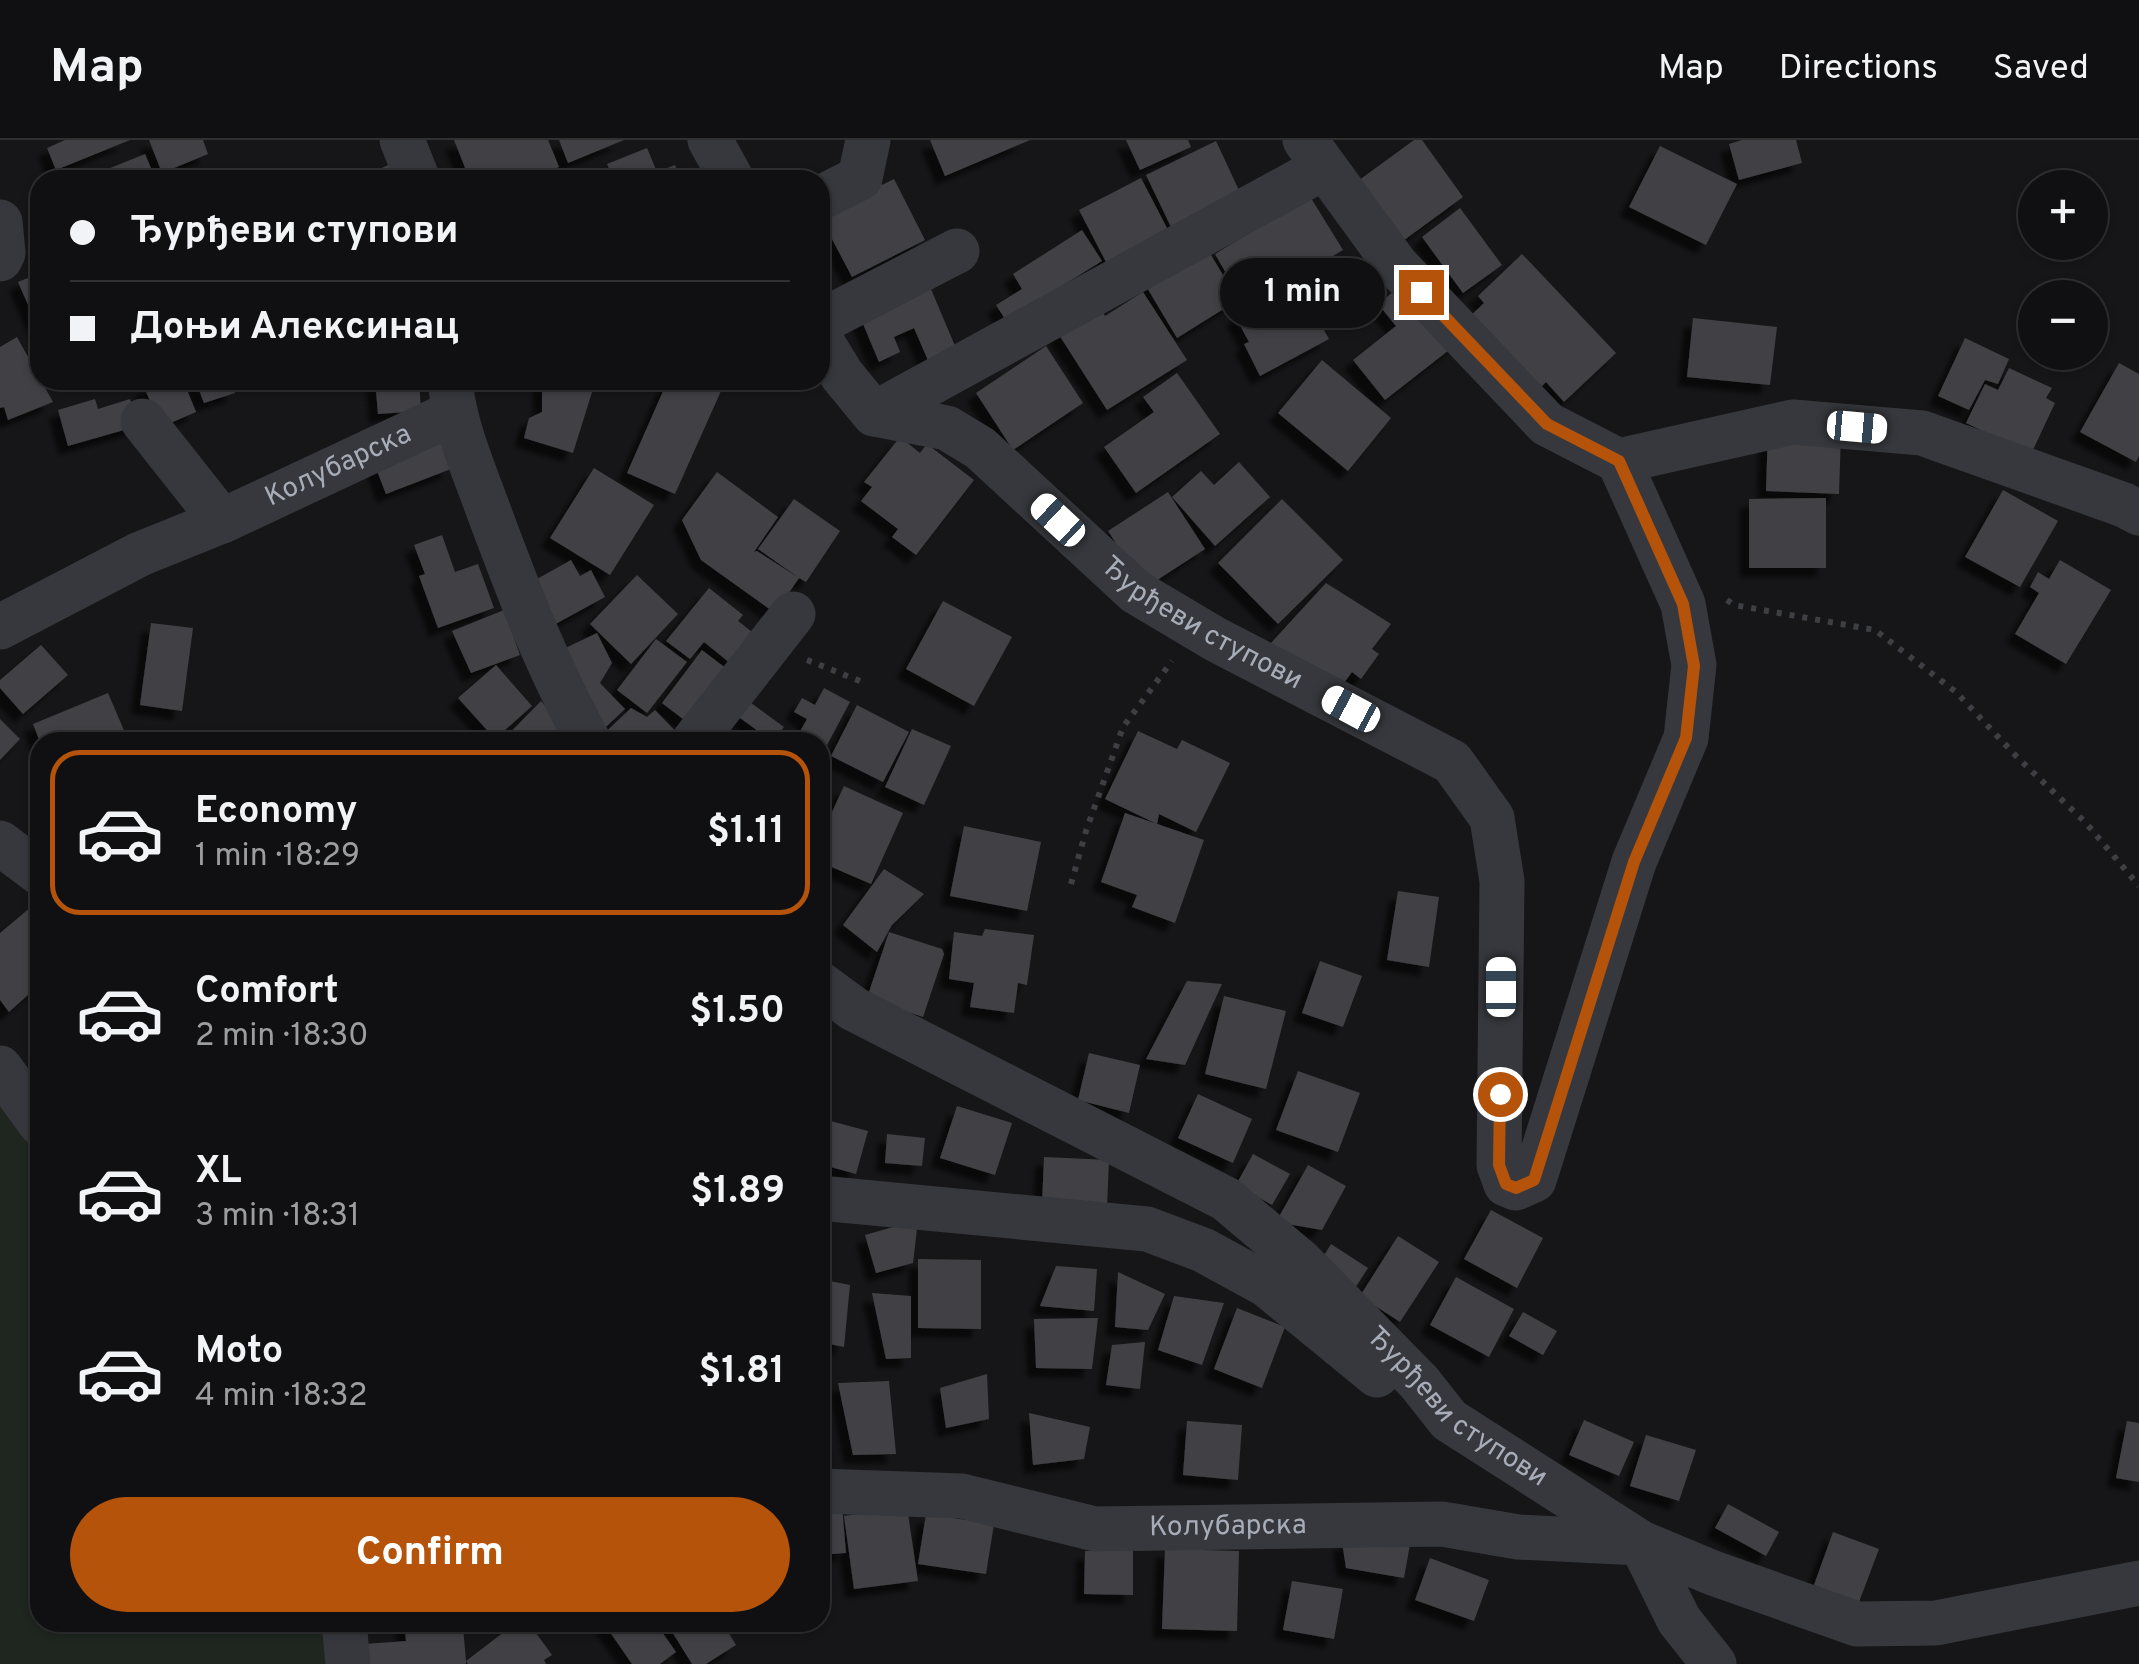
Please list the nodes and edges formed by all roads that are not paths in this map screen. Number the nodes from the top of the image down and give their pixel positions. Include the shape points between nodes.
1 (402, 140) edge
2 (710, 140) edge
3 (868, 140) edge
4 (1314, 154) edge
5 (414, 170) edge
6 (726, 170) edge
7 (830, 193) edge
8 (0, 222) edge
9 (957, 250) dead end
10 (0, 259) edge
11 (830, 317) edge
12 (830, 355) edge
13 (452, 396) edge
14 (874, 414) junction
15 (143, 421) dead end
16 (1619, 461) junction
17 (2139, 513) edge
18 (222, 521) junction
19 (794, 614) dead end
20 (0, 627) edge
21 (583, 732) edge
22 (701, 732) edge
23 (0, 843) edge
24 (30, 865) edge
25 (830, 991) edge
26 (0, 1068) edge
27 (30, 1109) edge
28 (830, 1199) edge
29 (1449, 1420) junction
30 (830, 1490) edge
31 (1641, 1543) junction
32 (2139, 1583) edge
33 (345, 1632) edge
34 (348, 1664) edge
35 (1714, 1664) edge

1 - 5 street
2 - 6 street
3 - 7 street via 860,178
4 - 14 street via 1105,288
4 - 16 street via 1396,265 1547,424
8 - 10 street
9 - 11 street
12 - 14 street
13 - 18 street, Колубарска
13 - 21 street via 514,580
14 - 16 street, Ђурђеви ступови via 947,428 980,448 1136,592 1452,762 1492,818 1502,881 1499,1165 1506,1184 1516,1188 1534,1180 1634,862 1686,738 1694,666 1683,604
15 - 18 street
16 - 17 street via 1793,422 1922,433
18 - 20 street, Колубарска via 140,554
19 - 22 street
23 - 24 street
25 - 29 street, Ђурђеви ступови via 1226,1199 1301,1262
26 - 27 street
28 - 29 street via 1147,1229 1268,1286 1396,1390
29 - 31 street, Ђурђеви ступови
30 - 31 street, Колубарска via 962,1496 1095,1529 1442,1524
31 - 32 street, Ђурђеви ступови via 1856,1624 1936,1623
31 - 35 street via 1679,1620
33 - 34 street

